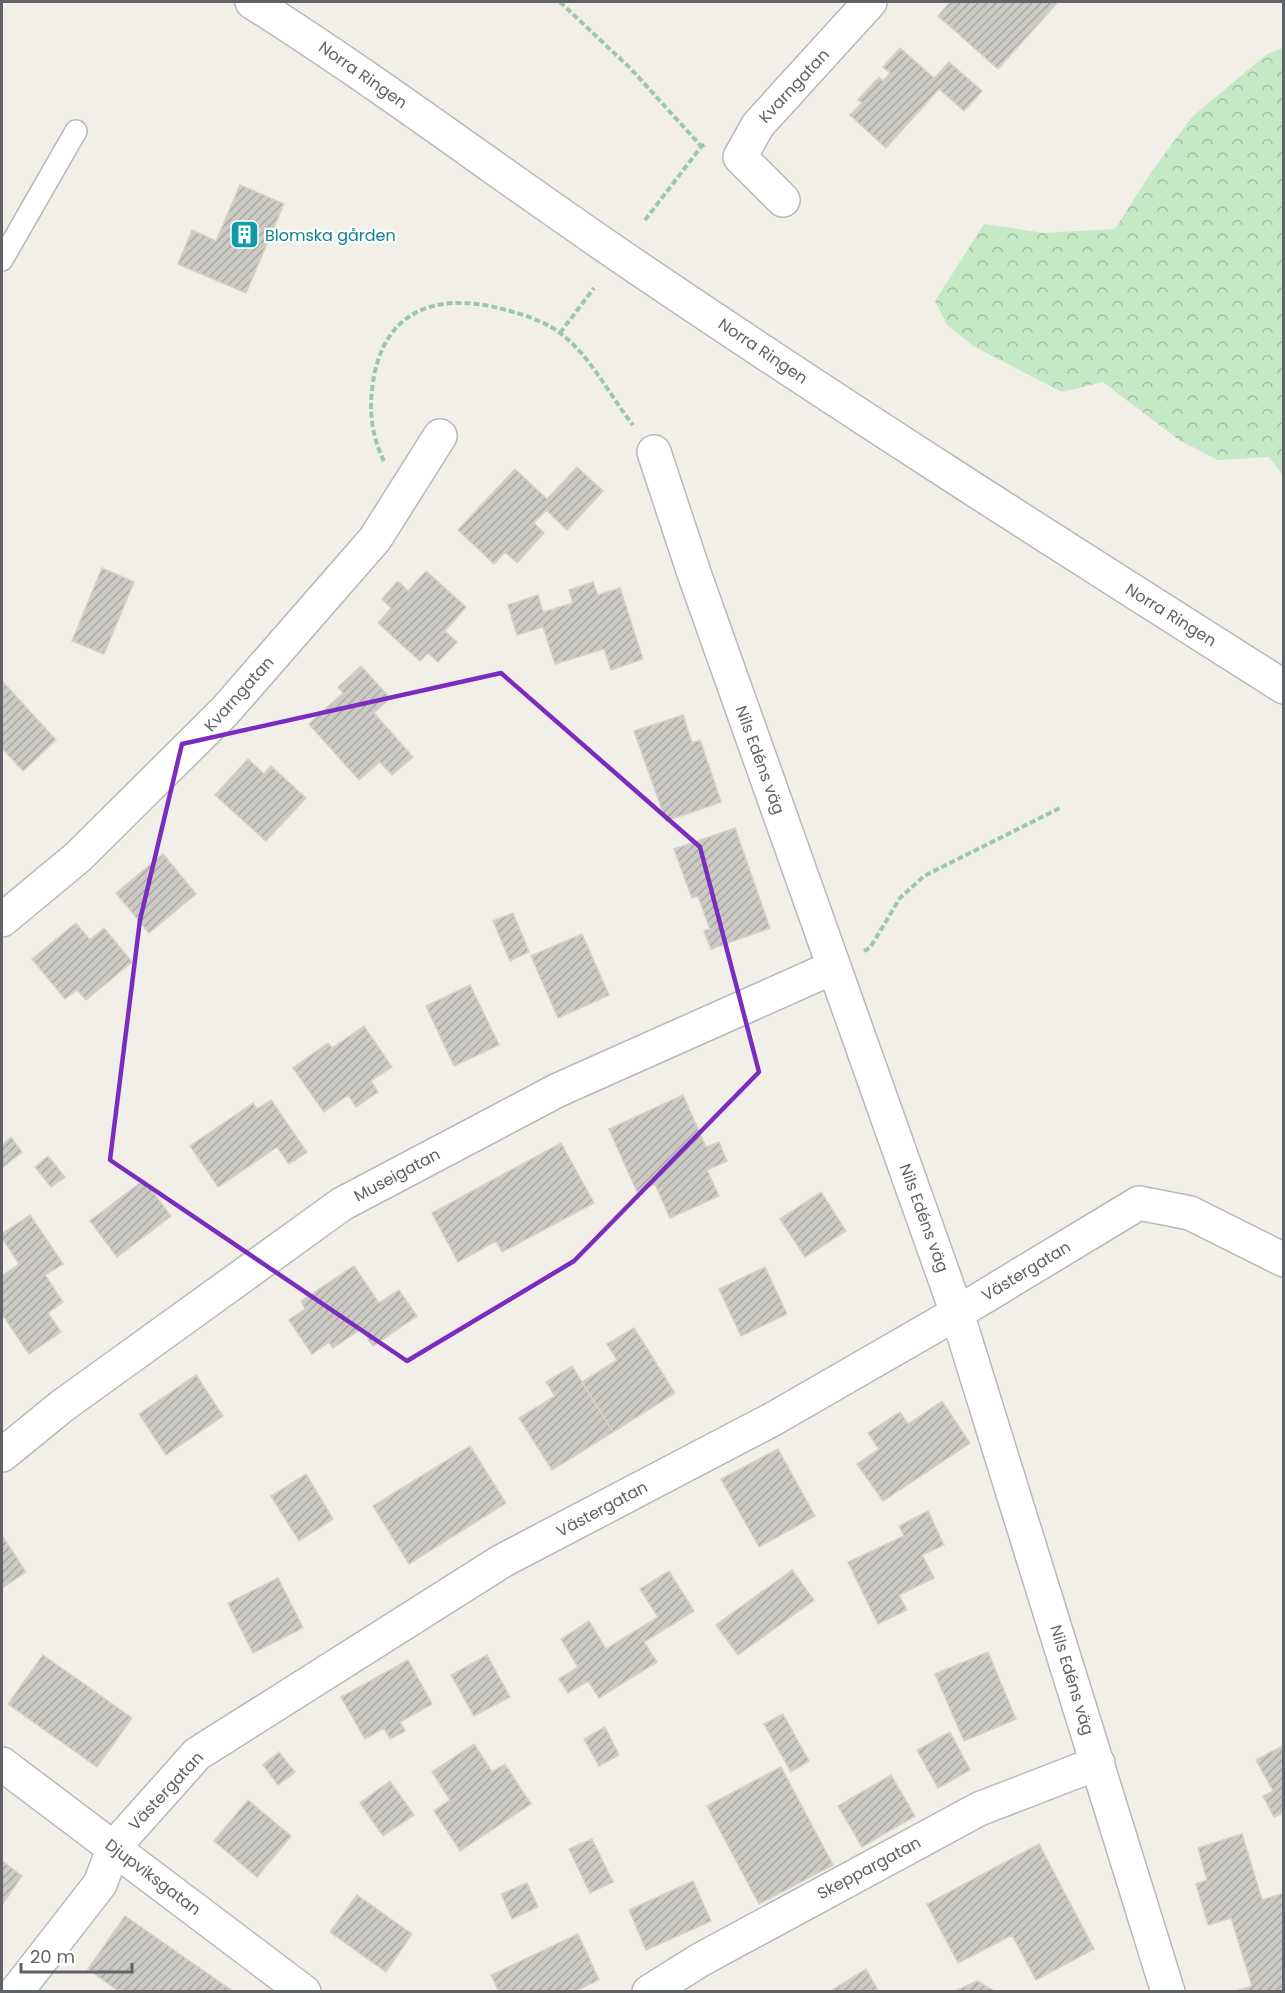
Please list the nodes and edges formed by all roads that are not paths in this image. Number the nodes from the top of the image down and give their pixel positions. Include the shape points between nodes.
1 (252, 2) edge
2 (870, 2) edge
3 (76, 131) dead end
4 (783, 200) dead end
5 (2, 260) edge
6 (440, 436) dead end
7 (654, 452) road end
8 (1284, 687) edge
9 (2, 920) edge
10 (834, 967) junction
11 (1284, 1260) edge
12 (957, 1313) junction
13 (2, 1455) edge
14 (1098, 1763) junction
15 (2, 1764) edge
16 (114, 1847) junction
17 (16, 1992) edge
18 (304, 1992) edge
19 (649, 1992) edge
20 (1168, 1992) edge

1 - 8 street, Norra Ringen via 333,53 713,318 953,477
2 - 4 street, Kvarngatan via 758,125 740,157
3 - 5 lane
6 - 9 street, Kvarngatan via 375,539 225,711 78,857
7 - 10 street, Nils Edéns väg
10 - 12 street, Nils Edéns väg
10 - 13 street, Museigatan via 558,1090 342,1204 62,1406
11 - 12 street, Västergatan via 1190,1213 1139,1203
12 - 14 street, Nils Edéns väg
12 - 16 street, Västergatan via 773,1419 502,1561 197,1754
14 - 19 street, Skeppargatan via 979,1809 700,1960
14 - 20 street, Nils Edéns väg
15 - 16 street, Djupviksgatan
16 - 17 street, Västergatan via 100,1884
16 - 18 street, Djupviksgatan

